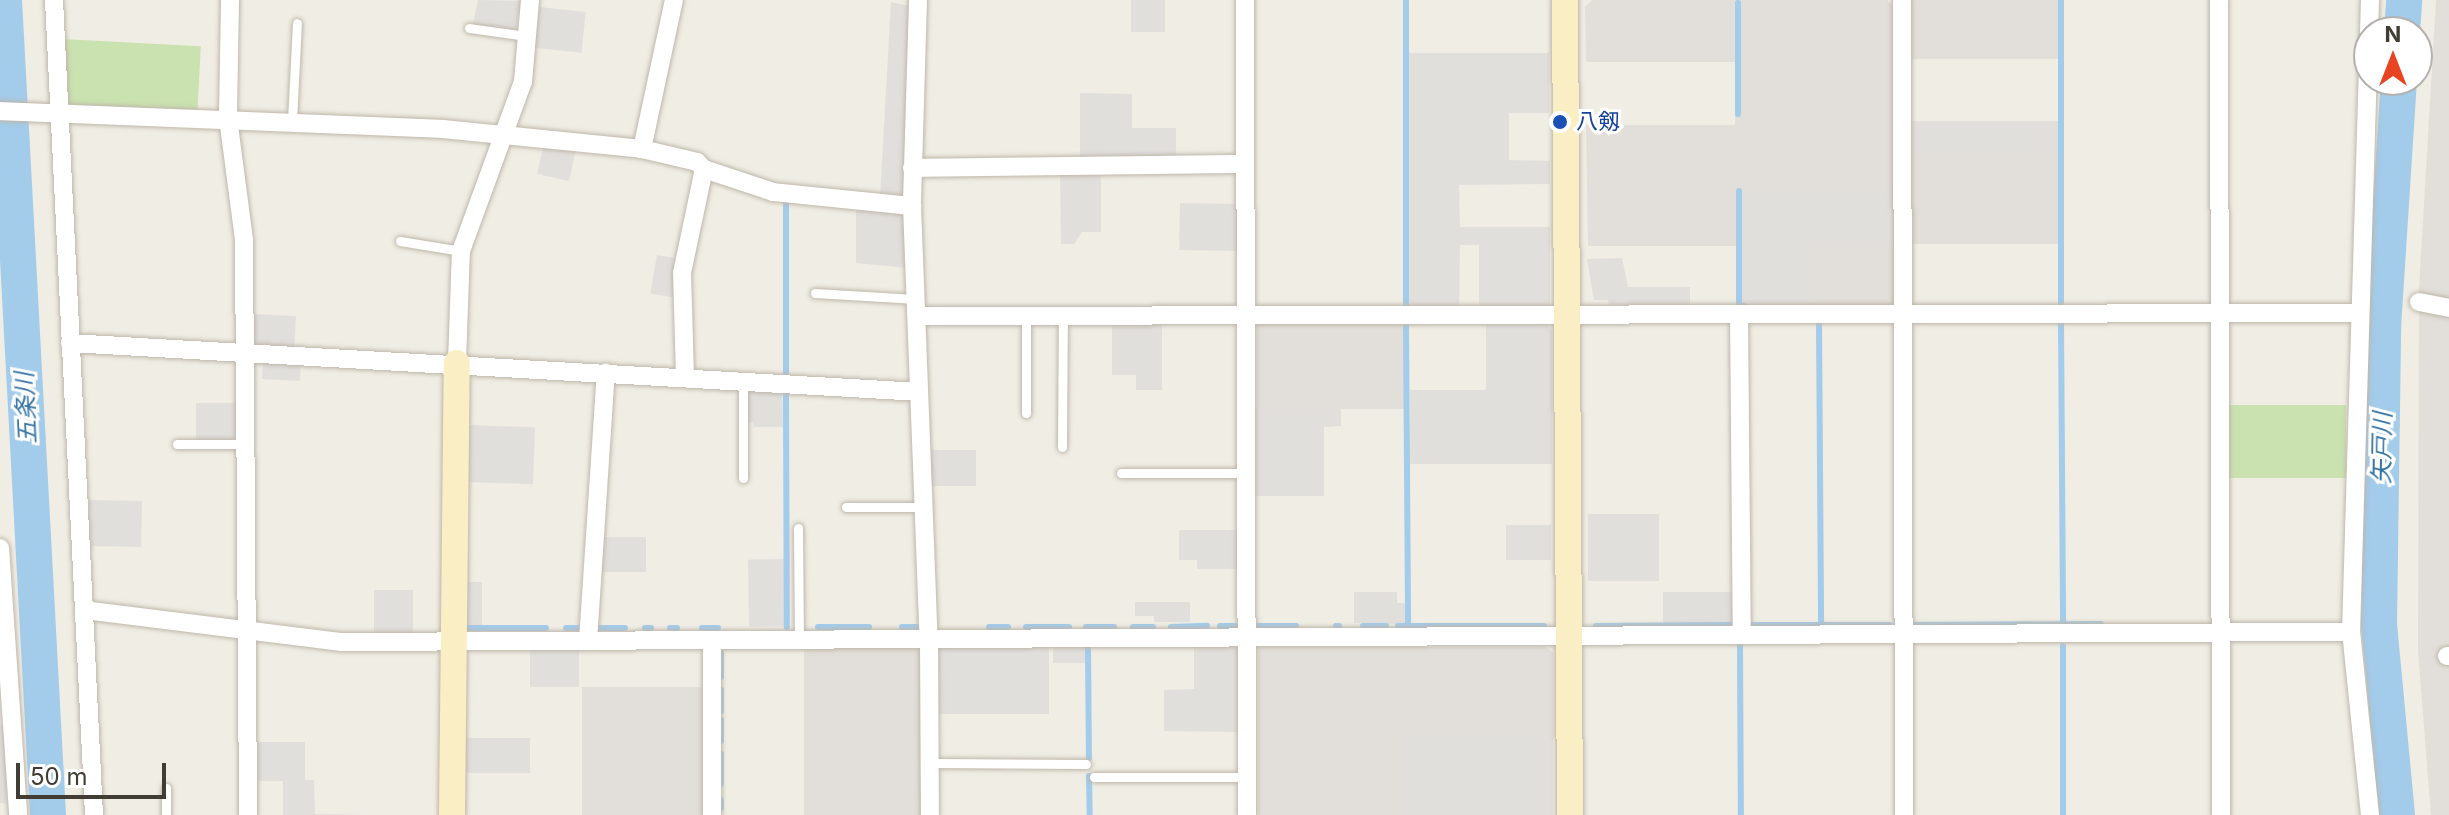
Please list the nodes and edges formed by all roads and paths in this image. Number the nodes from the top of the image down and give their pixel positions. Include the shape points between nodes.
1 (54, 0) edge
2 (230, 0) edge
3 (530, 0) edge
4 (674, 0) edge
5 (918, 0) edge
6 (1245, 0) edge
7 (1565, 0) edge
8 (1902, 0) edge
9 (2219, 0) edge
10 (2370, 0) edge
11 (297, 23) dead end
12 (469, 28) dead end
13 (527, 36) junction
14 (53, 110) junction
15 (0, 111) edge
16 (228, 118) junction
17 (292, 121) junction
18 (505, 138) junction
19 (642, 149) junction
20 (1245, 164) junction
21 (912, 168) junction
22 (704, 169) junction
23 (912, 206) junction
24 (400, 241) dead end
25 (461, 251) junction
26 (815, 293) dead end
27 (2419, 302) dead end
28 (916, 308) junction
29 (2449, 308) edge
30 (2220, 313) junction
31 (2357, 313) junction
32 (1739, 314) junction
33 (1903, 314) junction
34 (1245, 315) junction
35 (1568, 315) junction
36 (1026, 316) junction
37 (1063, 316) junction
38 (70, 343) junction
39 (243, 352) junction
40 (457, 363) junction
41 (606, 373) junction
42 (685, 378) junction
43 (743, 381) junction
44 (919, 392) junction
45 (1026, 413) dead end
46 (177, 444) dead end
47 (244, 444) junction
48 (1062, 447) dead end
49 (1121, 473) dead end
50 (1246, 473) junction
51 (743, 478) dead end
52 (846, 507) dead end
53 (924, 507) junction
54 (798, 528) dead end
55 (0, 548) edge
56 (84, 610) junction
57 (246, 630) junction
58 (2351, 632) junction
59 (1904, 633) junction
60 (2221, 633) junction
61 (1742, 634) junction
62 (1569, 635) junction
63 (1246, 637) junction
64 (929, 639) junction
65 (712, 640) junction
66 (799, 640) junction
67 (455, 641) junction
68 (588, 641) junction
69 (5, 670) edge
70 (930, 763) junction
71 (1086, 764) dead end
72 (1094, 777) dead end
73 (1246, 777) junction
74 (166, 788) dead end
75 (12, 814) edge
76 (94, 815) edge
77 (166, 815) edge
78 (248, 815) edge
79 (452, 815) edge
80 (712, 815) edge
81 (930, 815) edge
82 (1247, 815) edge
83 (1570, 815) edge
84 (1904, 815) edge
85 (2221, 815) edge
86 (2370, 815) edge

1 - 14 street
2 - 16 street
3 - 13 street
4 - 19 street
5 - 21 street
6 - 20 street
7 - 35 street
8 - 33 street
9 - 30 street
10 - 31 street
11 - 17 lane
12 - 13 lane
13 - 18 street via 523,82
14 - 15 street
14 - 16 street
14 - 38 street
16 - 17 street
16 - 39 street via 244,240
17 - 18 street via 443,129
18 - 19 street
18 - 25 street
19 - 22 street via 697,162
20 - 21 street
20 - 34 street
21 - 23 street
22 - 23 street via 773,192
22 - 42 street via 682,273
23 - 28 street
24 - 25 lane
25 - 40 street
26 - 28 lane
27 - 29 street
28 - 36 street
28 - 44 street
30 - 31 street
30 - 33 street
30 - 60 street
31 - 58 street
32 - 33 street
32 - 35 street
32 - 61 street
33 - 59 street
34 - 35 street
34 - 37 street
34 - 50 street
35 - 62 street
36 - 37 street
36 - 45 lane
37 - 48 lane
38 - 39 street
38 - 56 street
39 - 40 street
39 - 47 street
40 - 41 street
40 - 67 street
41 - 42 street
41 - 68 street
42 - 43 street
43 - 44 street
43 - 51 lane
44 - 53 street
46 - 47 lane
47 - 57 street
49 - 50 lane
50 - 63 street
52 - 53 lane
53 - 64 street
54 - 66 lane
55 - 69 street
56 - 57 street
56 - 76 street
57 - 67 street via 341,642
57 - 78 street
58 - 60 street
58 - 86 street
59 - 60 street
59 - 61 street
59 - 84 street
60 - 85 street
61 - 62 street
62 - 63 street
62 - 83 street
63 - 64 street
63 - 73 street
64 - 66 street
64 - 70 street
65 - 66 street
65 - 68 street
65 - 80 street
67 - 68 street
67 - 79 street
69 - 75 street
70 - 71 lane
70 - 81 street
72 - 73 lane
73 - 82 street
74 - 77 lane

